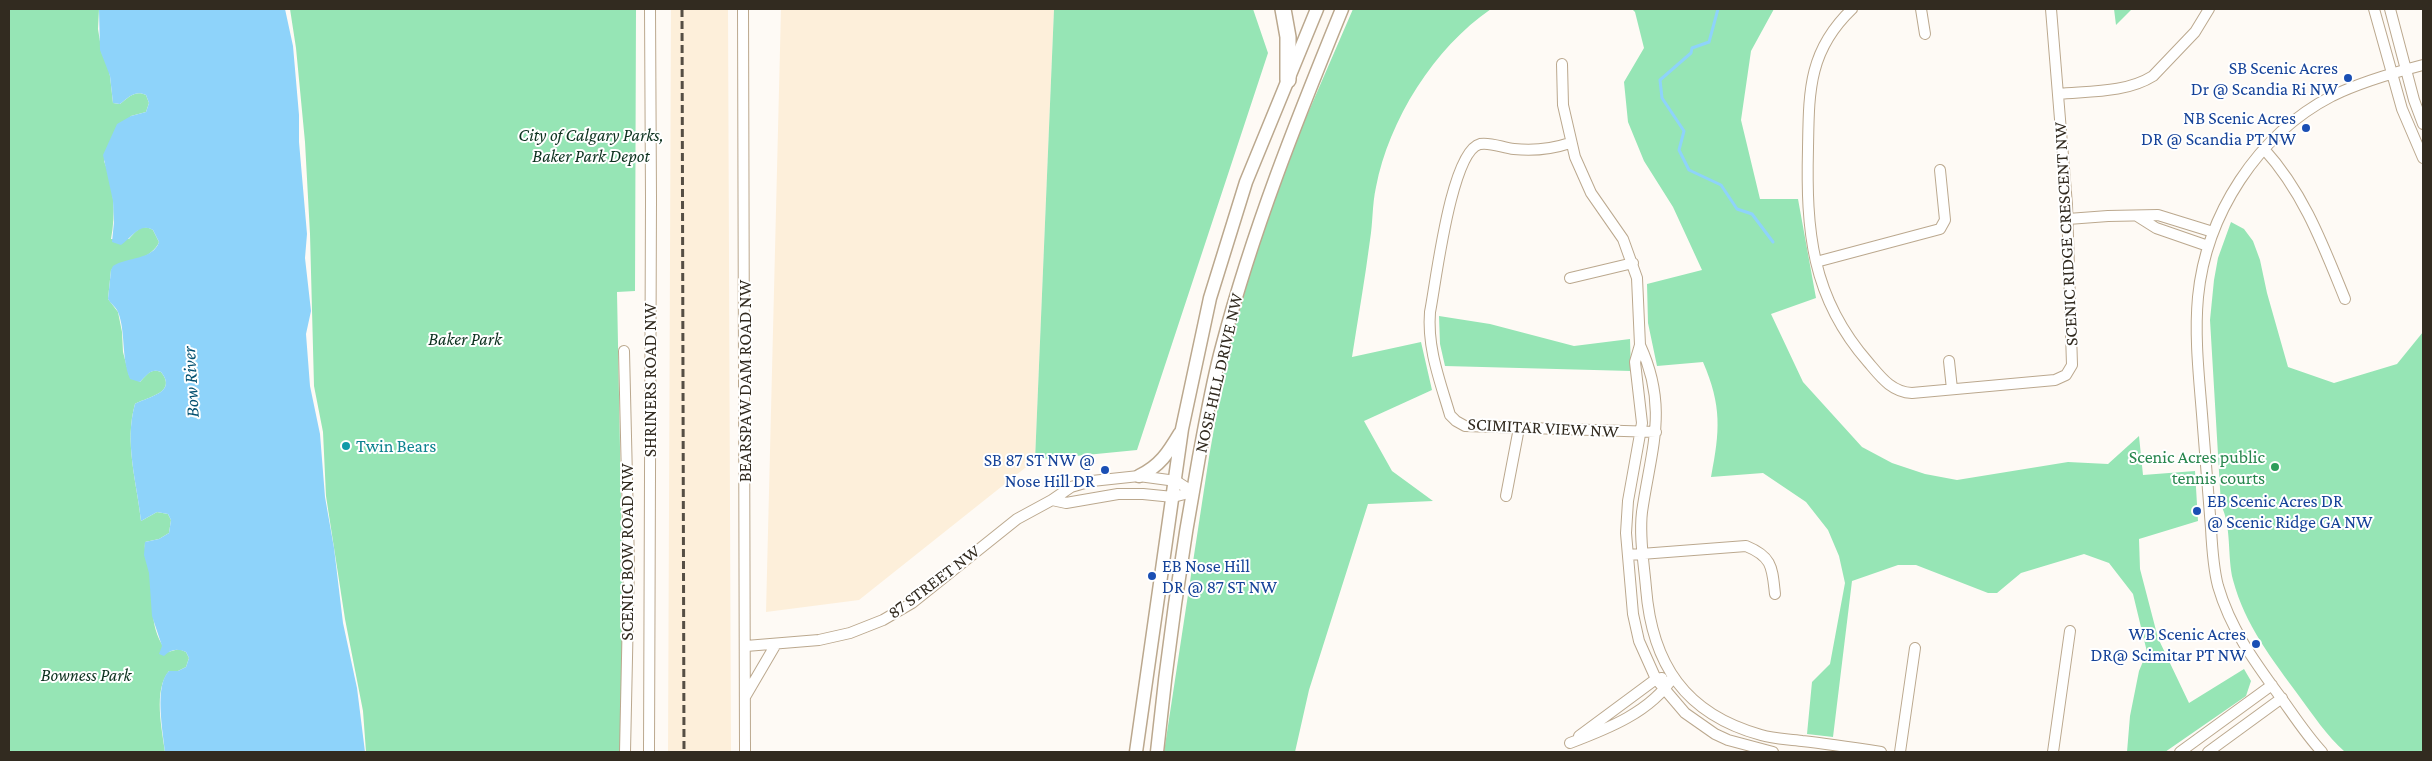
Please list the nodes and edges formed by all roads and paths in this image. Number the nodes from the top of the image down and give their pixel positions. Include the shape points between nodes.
1 (650, 9) edge
2 (743, 9) edge
3 (1283, 9) edge
4 (1317, 9) edge
5 (1342, 9) edge
6 (1852, 9) edge
7 (1921, 9) edge
8 (2050, 9) edge
9 (2209, 9) edge
10 (2374, 9) edge
11 (2390, 9) edge
12 (1925, 34) dead end
13 (1562, 64) dead end
14 (2423, 65) edge
15 (2406, 70) junction
16 (2391, 74) junction
17 (1288, 80) junction
18 (2058, 94) junction
19 (2423, 124) edge
20 (1570, 143) junction
21 (2264, 149) junction
22 (2423, 158) edge
23 (1940, 170) dead end
24 (2137, 216) junction
25 (2068, 219) junction
26 (2213, 232) junction
27 (2208, 246) junction
28 (1816, 262) junction
29 (1633, 263) junction
30 (1570, 278) dead end
31 (2345, 299) dead end
32 (1640, 345) junction
33 (624, 351) dead end
34 (1949, 361) dead end
35 (1952, 389) junction
36 (1520, 428) junction
37 (1182, 429) junction
38 (1642, 432) junction
39 (1656, 432) junction
40 (1139, 476) junction
41 (1176, 481) junction
42 (1193, 492) junction
43 (1506, 496) dead end
44 (1173, 497) junction
45 (1052, 500) junction
46 (1644, 554) junction
47 (1628, 555) junction
48 (1776, 594) dead end
49 (2070, 631) dead end
50 (776, 644) junction
51 (746, 646) junction
52 (1915, 648) dead end
53 (1673, 677) junction
54 (1656, 679) junction
55 (2272, 686) junction
56 (1664, 691) junction
57 (745, 698) junction
58 (2282, 698) junction
59 (1762, 735) junction
60 (1757, 751) edge
61 (625, 752) edge
62 (649, 752) edge
63 (745, 752) edge
64 (1136, 752) edge
65 (1157, 752) edge
66 (1772, 752) edge
67 (1881, 752) edge
68 (1900, 752) edge
69 (2053, 752) edge
70 (2180, 752) edge
71 (2208, 752) edge
72 (2322, 752) edge

1 - 62 street, SHRINERS ROAD NW
2 - 51 street, BEARSPAW DAM ROAD NW
3 - 17 highway via 1288,37
4 - 17 main road, NOSE HILL DRIVE NW
5 - 42 main road, NOSE HILL DRIVE NW via 1291,133 1239,286 1221,350
6 - 28 street, SCENIC RIDGE CRESCENT NW via 1821,48 1809,92 1807,211
7 - 12 street
8 - 18 street, SCENIC RIDGE CRESCENT NW
9 - 18 street via 2195,32 2146,81 2122,88
10 - 16 street
11 - 15 street
13 - 20 street via 1563,105
14 - 15 street
15 - 16 street
15 - 19 street
16 - 21 street via 2349,89 2312,108
16 - 22 street via 2408,127
17 - 37 main road, NOSE HILL DRIVE NW via 1260,142 1225,247 1196,358
18 - 25 street, SCENIC RIDGE CRESCENT NW
20 - 29 street via 1591,193 1622,239
20 - 36 street, SCIMITAR VIEW NW via 1533,150 1488,144 1475,146 1468,152 1451,199 1430,312 1432,355 1453,418 1460,425 1470,427
21 - 26 street via 2239,182
21 - 31 street via 2284,170 2306,207
23 - 28 street via 1944,220 1940,229
24 - 25 street
24 - 26 street via 2158,215
24 - 27 street via 2156,228
25 - 35 street, SCENIC RIDGE CRESCENT NW via 2073,358 2069,371 2055,380
26 - 27 street
27 - 55 street via 2201,273 2197,330 2214,564 2235,631
28 - 35 street, SCENIC RIDGE CRESCENT NW via 1833,311 1856,347 1887,384 1906,393
29 - 30 street
29 - 32 street via 1639,294
32 - 38 street via 1635,362
32 - 39 street via 1651,381 1657,414
33 - 61 street, SCENIC BOW ROAD NW via 629,564
34 - 35 street
36 - 38 street, SCIMITAR VIEW NW
36 - 43 street
37 - 40 main road via 1165,458 1155,468
37 - 41 main road, NOSE HILL DRIVE NW
38 - 39 street, SCIMITAR VIEW NW
38 - 47 street via 1626,511
39 - 46 street via 1642,513
40 - 41 street, 87 STREET NW
40 - 45 street, 87 STREET NW via 1071,486
41 - 42 street, 87 STREET NW
41 - 44 main road, NOSE HILL DRIVE NW
42 - 44 street
42 - 65 main road, NOSE HILL DRIVE NW
44 - 45 street via 1118,494 1066,503
44 - 64 main road, NOSE HILL DRIVE NW
45 - 50 street, 87 STREET NW via 1017,519 912,603 883,620 834,636
46 - 47 street
46 - 48 street via 1746,546 1757,550 1772,566
46 - 53 street via 1650,624 1661,656
47 - 54 street via 1635,627
49 - 69 street
50 - 51 street, 87 STREET NW
50 - 57 street
51 - 57 street, BEARSPAW DAM ROAD NW
52 - 68 street
53 - 54 street
53 - 56 street
53 - 59 street via 1690,696 1716,716
54 - 56 street
54 - 56 street via 1570,743 1614,727
55 - 58 street
55 - 70 street
56 - 60 street via 1684,712 1715,734
57 - 63 street, BEARSPAW DAM ROAD NW
58 - 71 street
58 - 72 street
59 - 60 street
59 - 67 street
60 - 66 street

